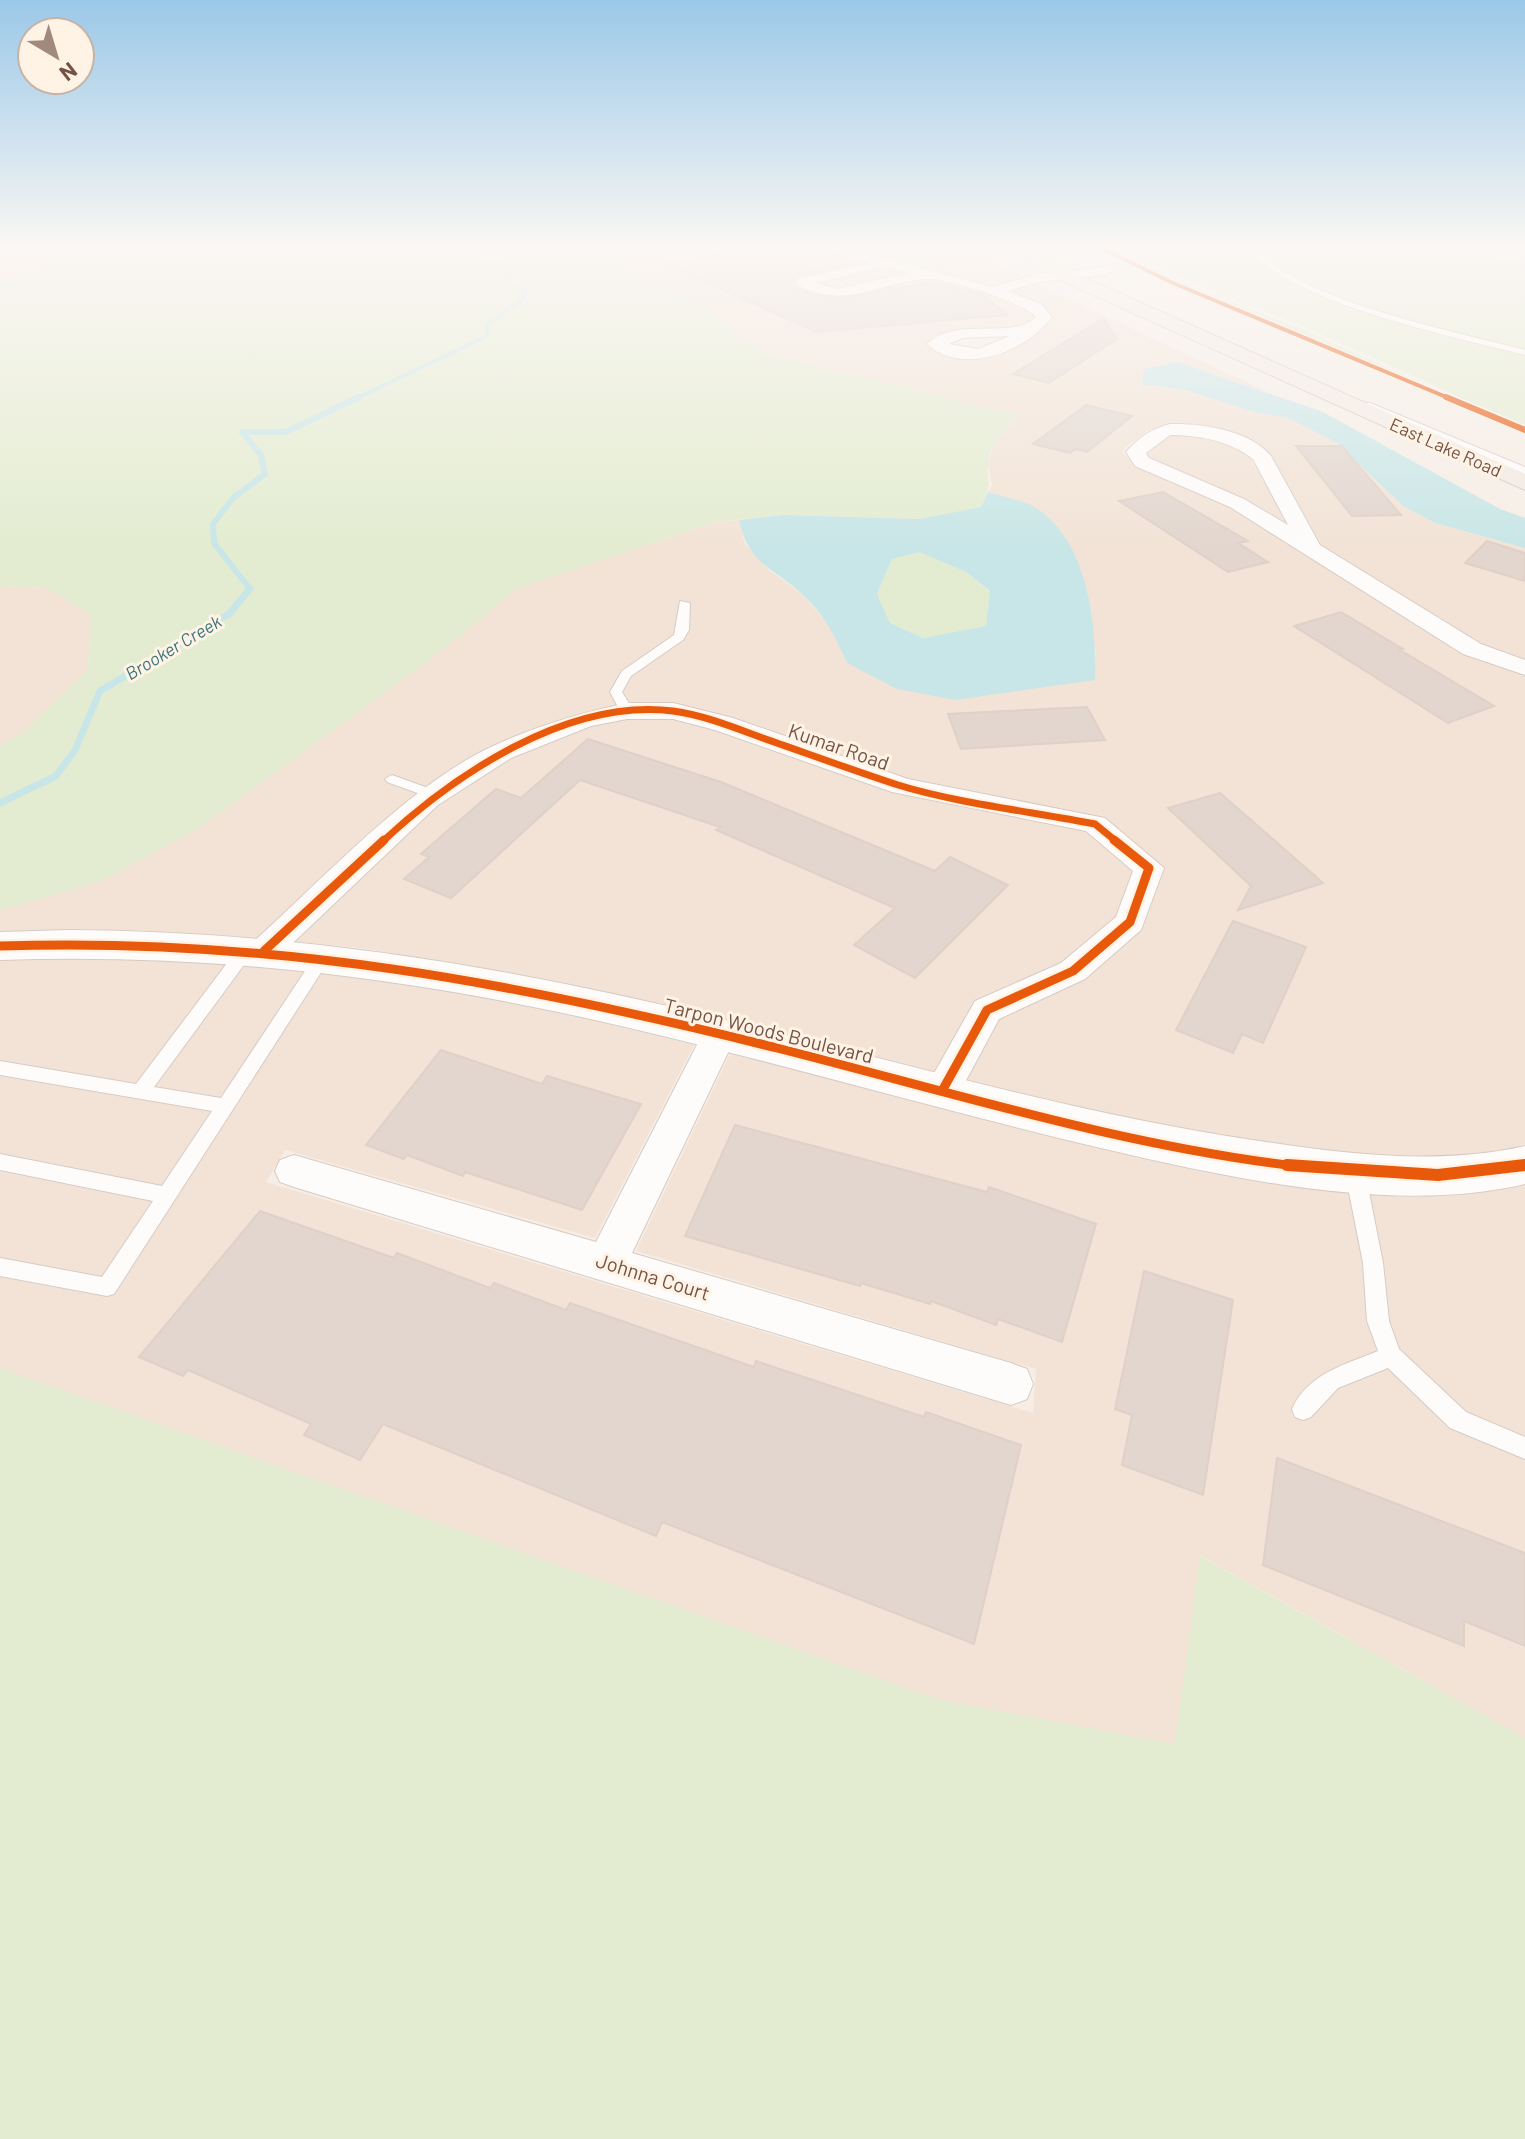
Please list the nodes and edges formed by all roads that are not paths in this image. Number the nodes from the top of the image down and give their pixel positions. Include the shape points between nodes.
1 (1232, 350) edge
2 (1286, 350) edge
3 (1253, 359) junction
4 (1525, 454) edge
5 (1525, 471) edge
6 (1525, 483) edge
7 (1311, 549) junction
8 (684, 603) dead end
9 (1525, 668) edge
10 (627, 711) junction
11 (392, 779) dead end
12 (434, 795) junction
13 (0, 946) edge
14 (255, 950) junction
15 (323, 957) junction
16 (718, 1036) junction
17 (0, 1068) edge
18 (942, 1091) junction
19 (140, 1092) junction
20 (224, 1106) junction
21 (0, 1162) edge
22 (1525, 1165) edge
23 (294, 1171) dead end
24 (1355, 1172) junction
25 (166, 1195) junction
26 (607, 1262) junction
27 (0, 1267) edge
28 (1391, 1356) junction
29 (1011, 1384) dead end
30 (1303, 1409) dead end
31 (1525, 1448) edge

1 - 3 main road, East Lake Road
2 - 4 main road, East Lake Road
3 - 5 lane
3 - 6 main road, East Lake Road
7 - 7 street via 1237,503 1142,462 1136,452 1159,432 1172,429 1251,446
7 - 9 street via 1472,649
8 - 10 lane via 679,637 626,674 616,692
10 - 12 street, Kumar Road via 584,720 501,752
10 - 18 street, Kumar Road via 673,711 902,786 1095,824 1149,868 1130,922 1073,971 987,1010
11 - 12 lane
12 - 14 street, Kumar Road
13 - 14 street, Tarpon Woods Boulevard via 77,942
14 - 15 street, Tarpon Woods Boulevard
14 - 19 lane
15 - 16 street, Tarpon Woods Boulevard via 541,993
15 - 20 lane
16 - 18 street, Tarpon Woods Boulevard
16 - 26 street
17 - 19 lane
18 - 24 street, Tarpon Woods Boulevard via 1133,1138 1318,1171
19 - 20 lane
20 - 25 lane
21 - 25 lane
22 - 24 street, Tarpon Woods Boulevard via 1431,1176
23 - 26 street, Johnna Court
24 - 28 lane via 1378,1321
25 - 27 lane via 107,1287
26 - 29 street, Johnna Court
28 - 30 lane via 1330,1381
28 - 31 lane via 1458,1420

